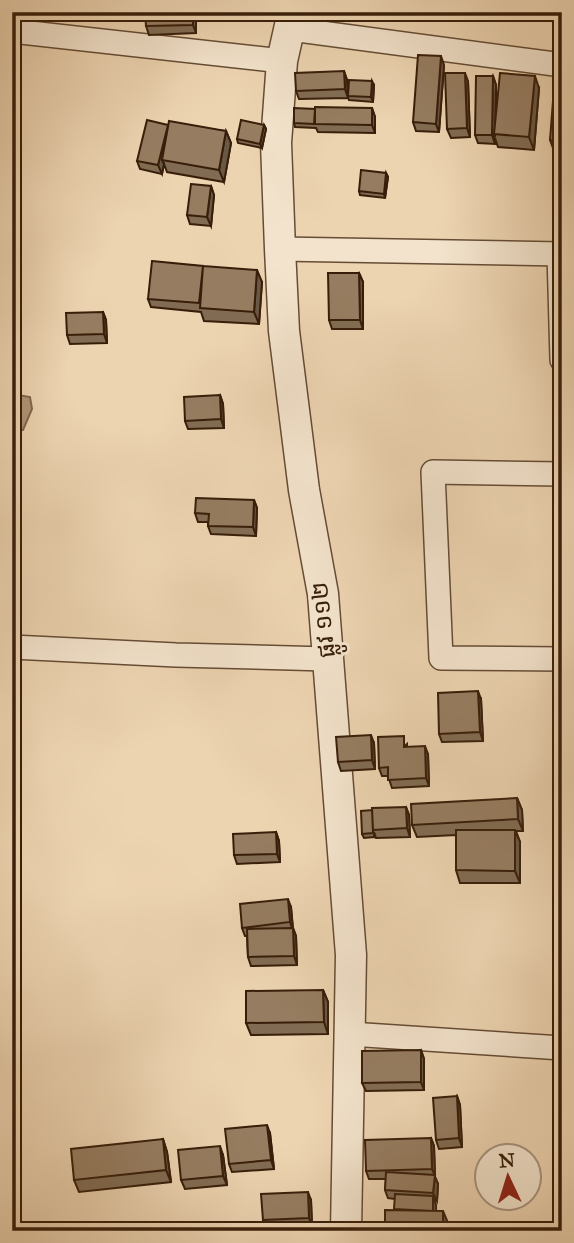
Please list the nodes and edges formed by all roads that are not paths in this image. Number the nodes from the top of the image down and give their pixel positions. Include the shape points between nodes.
1 (292, 20) edge
2 (12, 31) edge
3 (282, 61) junction
4 (562, 65) edge
5 (280, 249) junction
6 (560, 254) edge
7 (562, 360) edge
8 (562, 474) edge
9 (12, 647) edge
10 (327, 659) junction
11 (562, 659) edge
12 (350, 1034) junction
13 (562, 1048) edge
14 (346, 1231) edge

1 - 3 street, ផ្លូវ ១១២
1 - 4 street
2 - 3 street
3 - 5 street, ផ្លូវ ១១២ via 276,143
5 - 6 street
5 - 10 street, ផ្លូវ ១១២ via 284,331 304,490 323,594
6 - 7 street
8 - 11 street via 433,472 441,658
9 - 10 street
10 - 12 street, ផ្លូវ ១១២ via 351,955
12 - 13 street
12 - 14 street, ផ្លូវ ១១២

